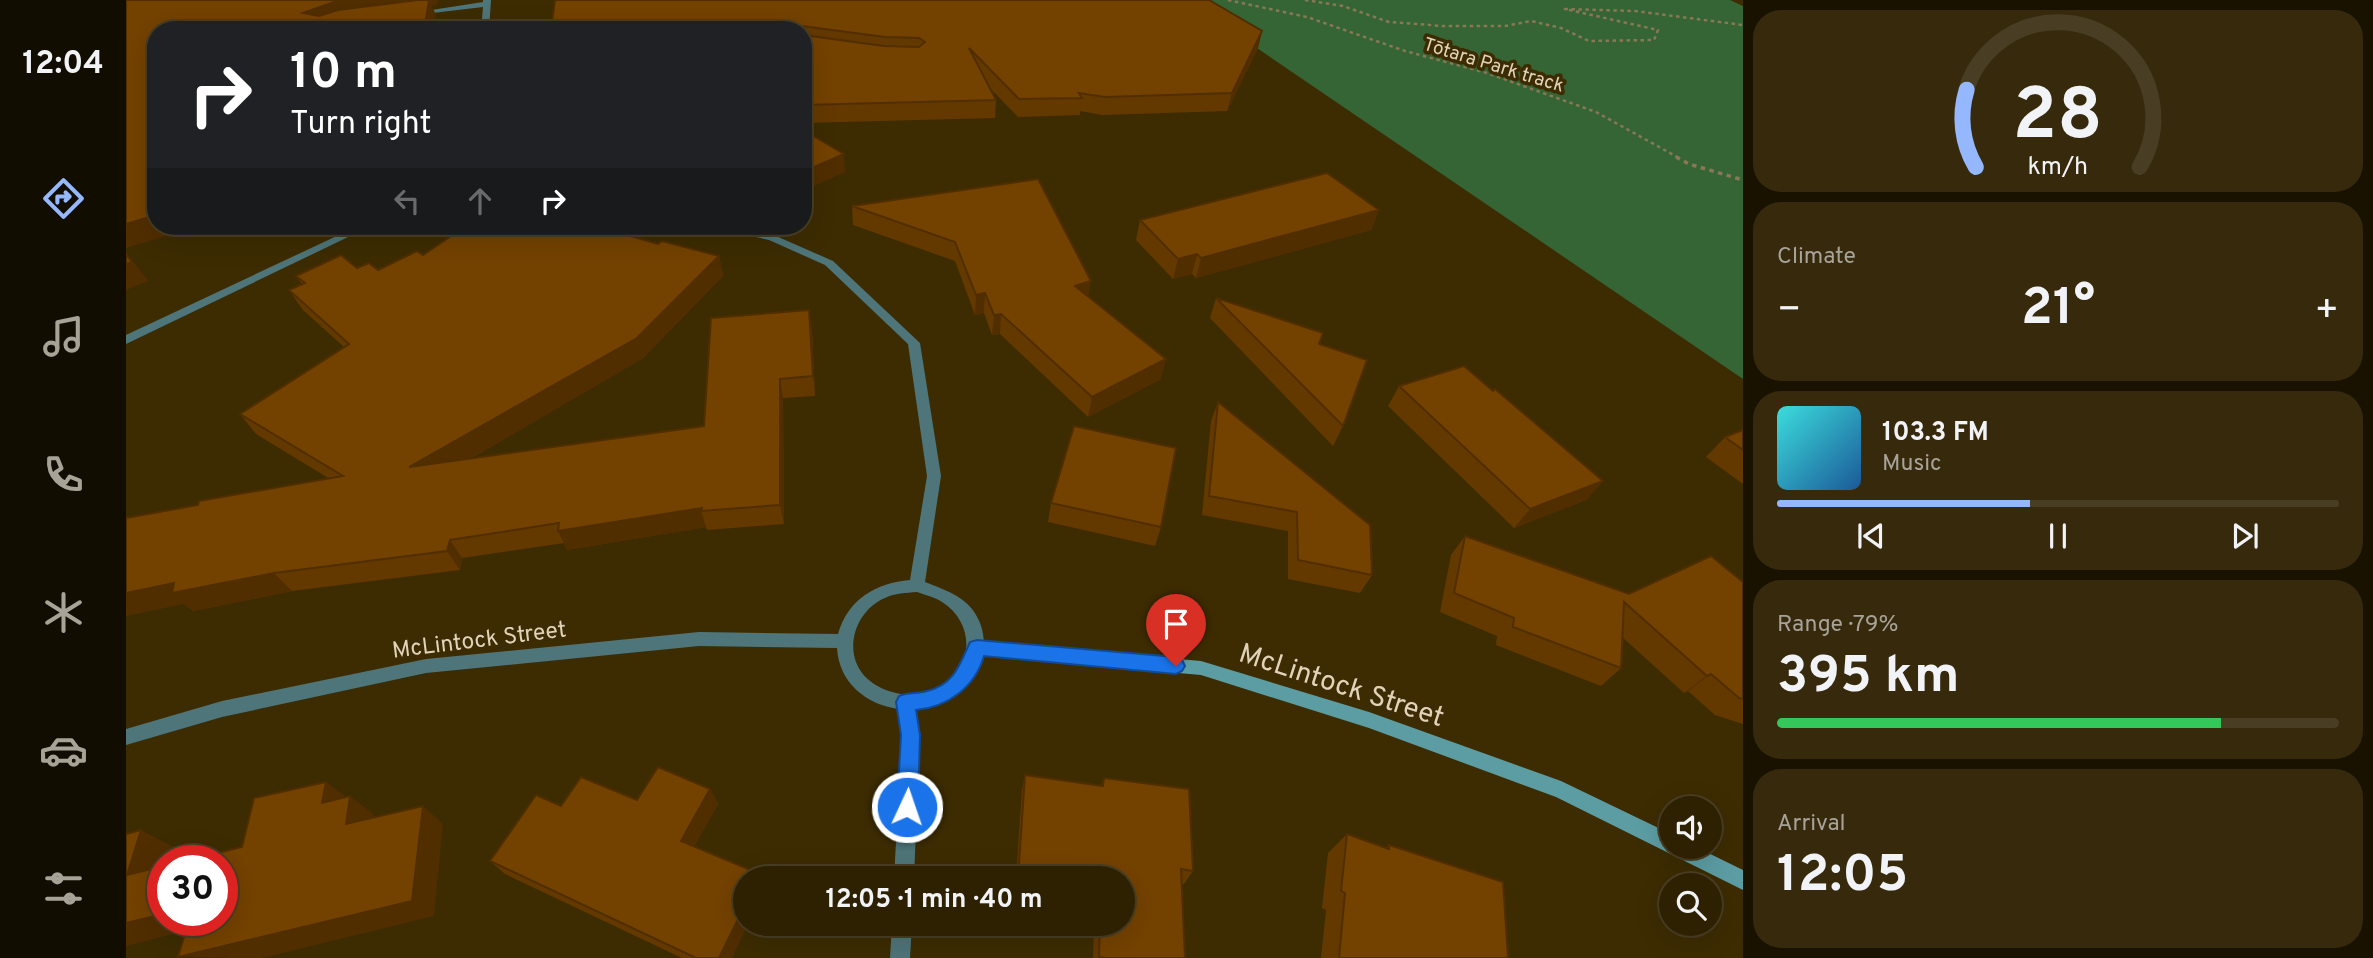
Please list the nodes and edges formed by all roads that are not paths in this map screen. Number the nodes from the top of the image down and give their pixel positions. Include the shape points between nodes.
1 (486, 2) edge
2 (409, 14) edge
3 (485, 21) edge
4 (347, 235) edge
5 (763, 235) edge
6 (126, 340) edge
7 (916, 586) junction
8 (844, 641) junction
9 (977, 648) junction
10 (905, 702) junction
11 (126, 737) edge
12 (1659, 838) edge
13 (1700, 859) edge
14 (905, 866) edge
15 (1743, 880) edge
16 (901, 936) edge
17 (900, 958) edge

1 - 2 street
1 - 3 street
4 - 6 street
5 - 7 street via 829,263 914,344 934,476
7 - 8 street via 876,595 855,615
7 - 9 street via 936,590 967,612
8 - 10 street via 845,659 867,690
8 - 11 street, McLintock Street via 699,639 426,666 222,709
9 - 10 street via 962,681 926,700
9 - 12 street, McLintock Street via 1200,668 1369,720 1562,790
10 - 14 street via 911,735
13 - 15 street
16 - 17 street

